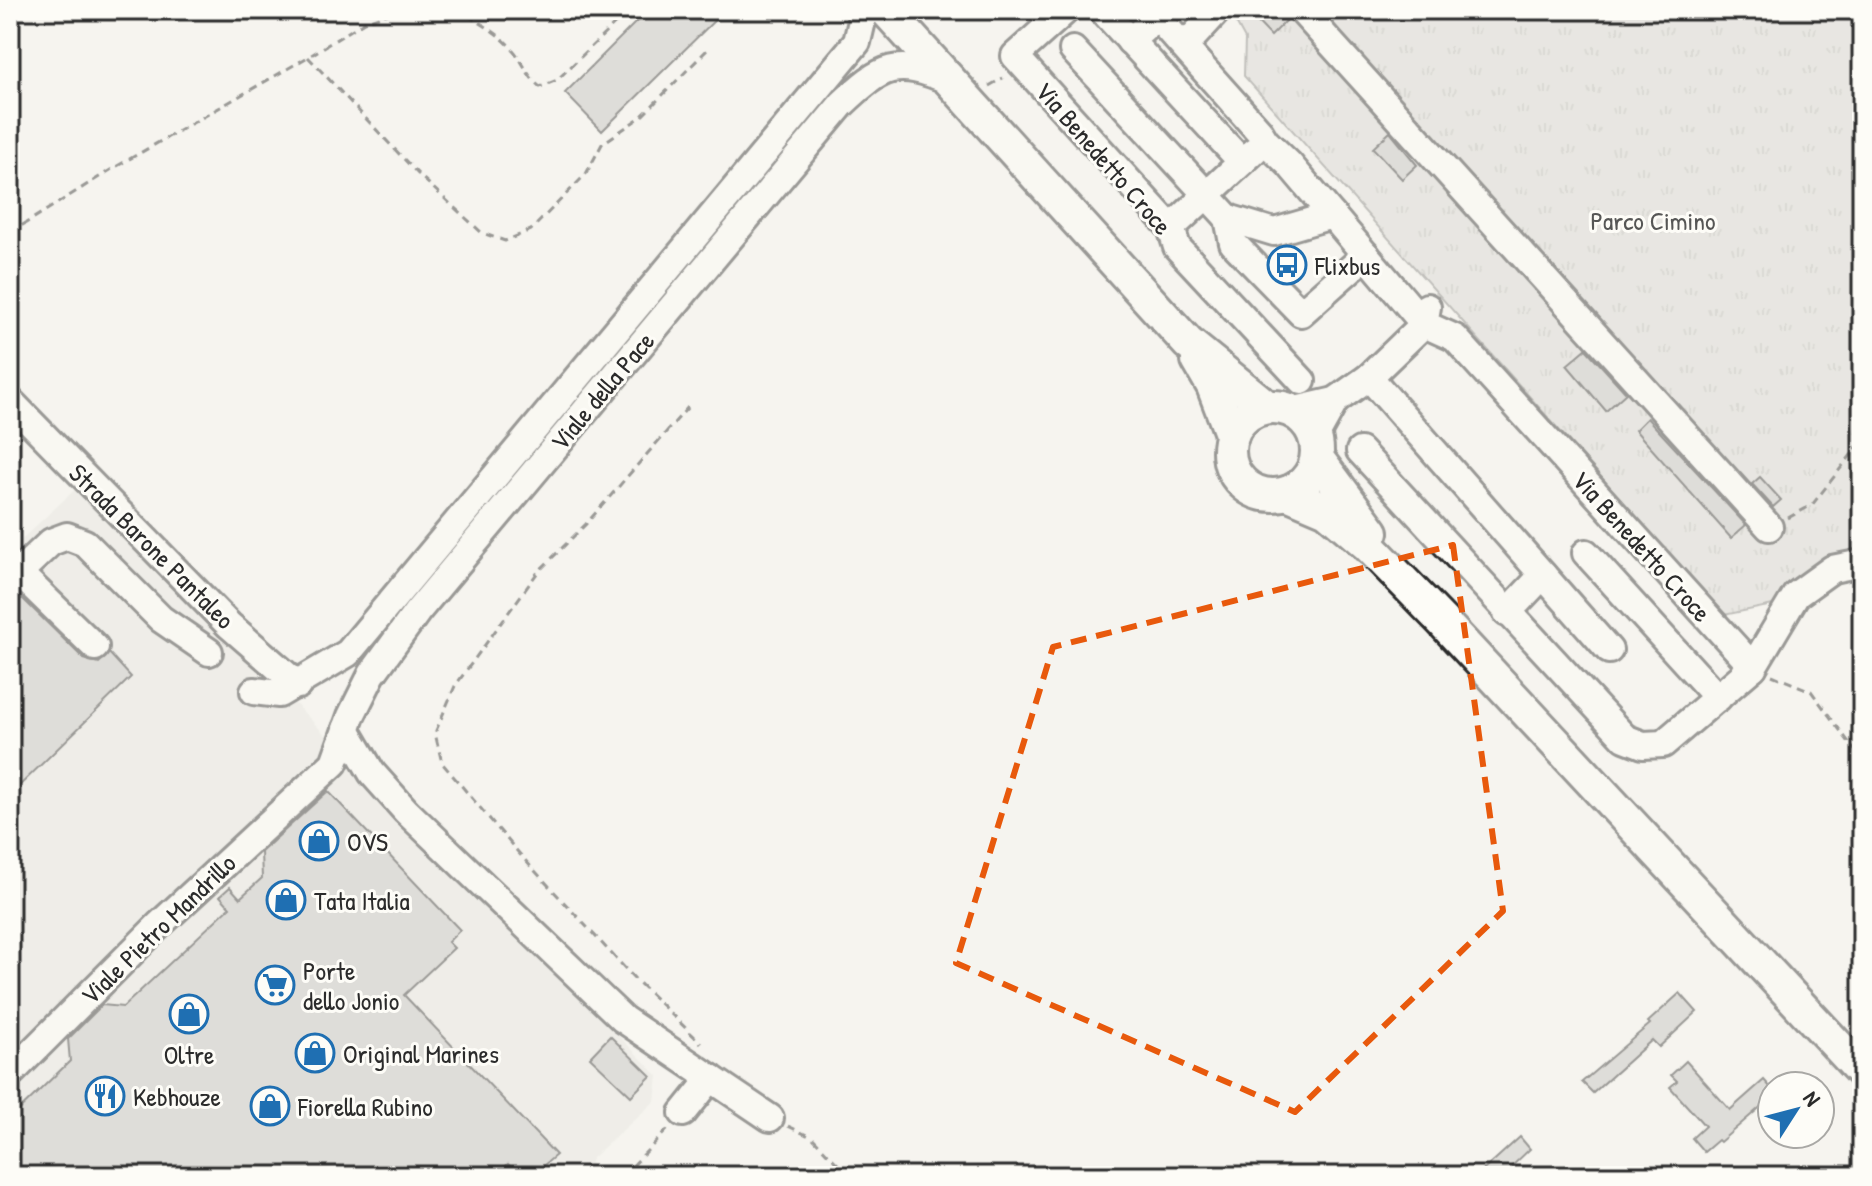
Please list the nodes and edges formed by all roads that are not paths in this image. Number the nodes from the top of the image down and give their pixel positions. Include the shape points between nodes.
1 (860, 10) edge
2 (1066, 10) edge
3 (1102, 10) edge
4 (1218, 10) edge
5 (1301, 10) edge
6 (1163, 12) edge
7 (894, 19) edge
8 (1193, 37) junction
9 (1130, 41) junction
10 (857, 42) junction
11 (1073, 50) dead end
12 (959, 90) junction
13 (1265, 141) junction
14 (1242, 162) junction
15 (1206, 196) junction
16 (1332, 215) junction
17 (1228, 218) junction
18 (1171, 228) junction
19 (1366, 255) junction
20 (1424, 324) junction
21 (1188, 343) junction
22 (1369, 377) junction
23 (1287, 400) junction
24 (10, 401) edge
25 (1335, 401) junction
26 (1232, 436) junction
27 (1316, 448) junction
28 (1360, 451) dead end
29 (1287, 493) junction
30 (1769, 527) road end
31 (1586, 553) dead end
32 (1862, 563) edge
33 (1543, 575) junction
34 (14, 577) edge
35 (1507, 613) junction
36 (1443, 622) junction
37 (95, 647) dead end
38 (1609, 650) dead end
39 (209, 652) dead end
40 (1753, 667) junction
41 (298, 685) junction
42 (254, 691) dead end
43 (1718, 698) junction
44 (346, 729) junction
45 (308, 787) joint
46 (1862, 1072) edge
47 (10, 1074) edge
48 (711, 1078) junction
49 (683, 1113) road end
50 (770, 1118) road end

1 - 10 street
2 - 18 street, Via Benedetto Croce via 1015,56
3 - 9 street
4 - 8 street
5 - 30 street
6 - 8 street
6 - 9 street
6 - 13 street
7 - 10 street
7 - 12 main road
8 - 20 street via 1428,302
9 - 14 street
10 - 41 street, Viale della Pace via 348,653
11 - 15 street
12 - 21 main road
12 - 44 street, Viale della Pace via 925,70 901,67 883,71 842,104 417,612 372,674
13 - 14 street
13 - 16 street
14 - 15 street
15 - 17 street
15 - 18 street
16 - 17 street via 1274,232
16 - 19 street
17 - 19 street via 1233,243 1301,313
18 - 23 street, Via Benedetto Croce via 1177,247
19 - 20 street
20 - 22 street
20 - 40 street, Via Benedetto Croce via 1455,338
21 - 23 main road
21 - 26 main road via 1213,386
22 - 25 street
22 - 33 street
23 - 25 street
23 - 26 main road via 1245,416
23 - 27 main road via 1309,426
24 - 41 street, Strada Barone Pantaleo via 229,625
25 - 27 street
26 - 29 main road via 1229,449 1237,476 1260,493
27 - 29 main road via 1307,480
27 - 36 main road
28 - 35 street
29 - 36 main road via 1327,510
31 - 43 street
32 - 40 street via 1832,569 1796,595
33 - 35 street
33 - 38 street
34 - 37 street
34 - 39 street via 51,542 67,536 85,543 161,619
35 - 43 street via 1625,738 1643,745 1663,744
36 - 46 main road
40 - 43 street
41 - 42 street, Viale della Pace via 279,694
44 - 45 street, Viale della Pace via 334,763
44 - 48 street via 372,773 429,833 623,1019
45 - 47 street, Viale Pietro Mandrillo
48 - 49 street
48 - 50 street

